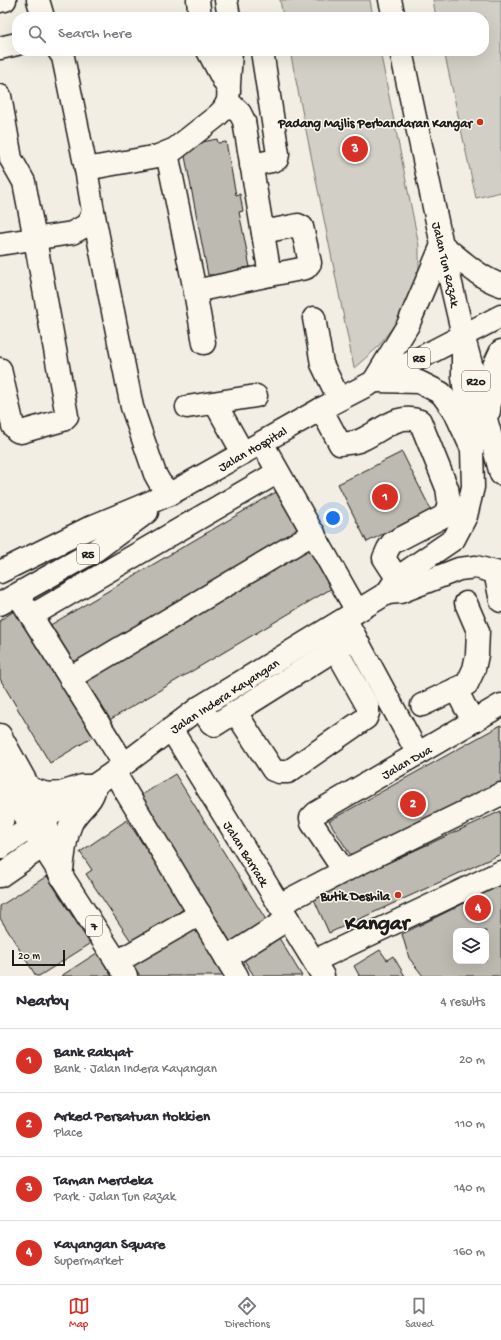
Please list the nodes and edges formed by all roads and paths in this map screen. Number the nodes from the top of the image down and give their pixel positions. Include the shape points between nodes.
1 (5, 0) edge
2 (38, 0) edge
3 (198, 0) edge
4 (226, 0) edge
5 (390, 0) edge
6 (0, 1) edge
7 (42, 12) edge
8 (199, 12) edge
9 (228, 12) edge
10 (393, 12) edge
11 (12, 45) edge
12 (0, 48) edge
13 (62, 56) edge
14 (210, 56) edge
15 (231, 56) edge
16 (263, 56) edge
17 (402, 56) edge
18 (0, 96) edge
19 (229, 96) junction
20 (167, 153) junction
21 (251, 165) junction
22 (86, 168) junction
23 (93, 211) junction
24 (263, 232) junction
25 (72, 233) junction
26 (35, 239) junction
27 (0, 244) edge
28 (442, 245) junction
29 (100, 247) junction
30 (270, 275) junction
31 (501, 285) edge
32 (195, 291) junction
33 (501, 316) edge
34 (314, 318) dead end
35 (463, 335) junction
36 (204, 343) dead end
37 (501, 350) edge
38 (0, 369) edge
39 (374, 381) junction
40 (256, 396) dead end
41 (215, 403) junction
42 (330, 404) junction
43 (187, 407) dead end
44 (488, 428) junction
45 (262, 443) junction
46 (472, 449) junction
47 (243, 453) junction
48 (278, 472) junction
49 (501, 474) edge
50 (170, 494) junction
51 (314, 533) junction
52 (0, 572) edge
53 (498, 574) edge
54 (392, 586) junction
55 (9, 599) edge
56 (501, 601) edge
57 (466, 603) dead end
58 (351, 614) junction
59 (31, 616) junction
60 (355, 637) junction
61 (336, 650) junction
62 (70, 678) junction
63 (456, 689) junction
64 (422, 704) dead end
65 (501, 705) edge
66 (200, 707) junction
67 (236, 713) junction
68 (474, 721) junction
69 (171, 729) junction
70 (0, 735) edge
71 (418, 754) junction
72 (119, 768) junction
73 (2, 772) edge
74 (95, 786) junction
75 (29, 788) junction
76 (501, 794) edge
77 (39, 823) junction
78 (0, 828) edge
79 (43, 846) junction
80 (0, 848) edge
81 (344, 871) junction
82 (501, 872) edge
83 (0, 876) edge
84 (61, 876) junction
85 (283, 912) junction
86 (200, 914) junction
87 (226, 958) junction
88 (318, 968) edge
89 (122, 969) edge
90 (237, 976) edge

1 - 6 main road
2 - 7 main road
3 - 8 main road
4 - 9 main road
5 - 10 main road
11 - 12 main road
13 - 22 main road
14 - 19 main road
15 - 19 main road
16 - 21 main road via 278,154 277,159
17 - 28 main road, Jalan Tun Razak
18 - 26 main road via 11,159 24,182
19 - 20 main road via 224,110
19 - 21 main road via 244,121
20 - 22 main road
20 - 32 main road
21 - 24 main road
22 - 23 main road
23 - 25 main road via 85,226
23 - 29 main road
24 - 30 main road
24 - 30 main road via 298,225 302,227 310,263 306,268
25 - 26 main road
25 - 29 main road via 88,238
26 - 27 main road
26 - 38 main road via 67,416 63,420 17,431 13,426
28 - 31 main road via 469,266
28 - 35 main road, Jalan Tun Razak
28 - 39 main road via 408,325
29 - 50 main road via 132,407 155,474
30 - 32 main road
32 - 36 main road
33 - 35 main road, Jalan Hospital / R5
34 - 42 main road
35 - 39 main road, Jalan Hospital / R5
35 - 44 main road, Jalan Tun Razak / R20
35 - 46 main road, Jalan Indera Kayangan via 463,377
37 - 44 main road via 493,368
39 - 42 main road, Jalan Hospital / R5
39 - 46 main road via 419,382 441,393 455,412
40 - 41 main road
41 - 43 main road
41 - 47 main road
42 - 45 main road, Jalan Hospital / R5
42 - 54 main road via 340,444 361,440 400,418 420,421 447,488 448,508 444,516 392,543 388,549 384,558
44 - 49 main road, Jalan Tun Razak
45 - 47 main road, Jalan Hospital / R5
45 - 48 main road
46 - 54 main road, Jalan Indera Kayangan via 474,487 466,516 454,539
47 - 50 main road, Jalan Hospital / R5
48 - 51 main road
48 - 59 main road
50 - 52 main road, Jalan Hospital / R5 via 90,527
50 - 55 main road, R5 via 96,550
51 - 58 main road
51 - 62 main road
53 - 54 main road via 476,567 459,569 400,592
53 - 56 main road
54 - 58 main road, Jalan Indera Kayangan
55 - 59 main road
57 - 63 main road via 478,631 477,655 467,684
58 - 60 main road
58 - 66 main road, Jalan Indera Kayangan
59 - 62 main road
60 - 61 main road
60 - 71 main road
61 - 67 main road
61 - 67 main road via 368,707 368,713 366,718 288,772 273,770
62 - 72 main road
63 - 64 main road
63 - 68 main road
65 - 68 main road, Jalan Dua
66 - 67 main road via 211,724 215,725
66 - 69 main road, Jalan Indera Kayangan
68 - 71 main road, Jalan Dua
69 - 72 main road, Jalan Indera Kayangan
69 - 85 main road, Jalan Barrack
70 - 75 main road
71 - 81 main road, Jalan Dua via 311,818 312,824
72 - 74 main road, Jalan Indera Kayangan
72 - 86 main road
73 - 77 main road, 7
73 - 78 main road via 6,798
74 - 75 main road via 82,786 62,793 48,794
74 - 77 main road, Jalan Indera Kayangan
74 - 84 main road via 94,794 71,823
75 - 77 main road
76 - 81 main road
77 - 79 main road, 7
77 - 80 main road, Jalan Indera Kayangan
79 - 83 main road
79 - 84 main road, 7
81 - 85 main road
82 - 88 main road
84 - 89 main road, 7
85 - 87 main road
85 - 88 main road, Jalan Barrack
86 - 87 main road
86 - 89 main road
87 - 90 main road

